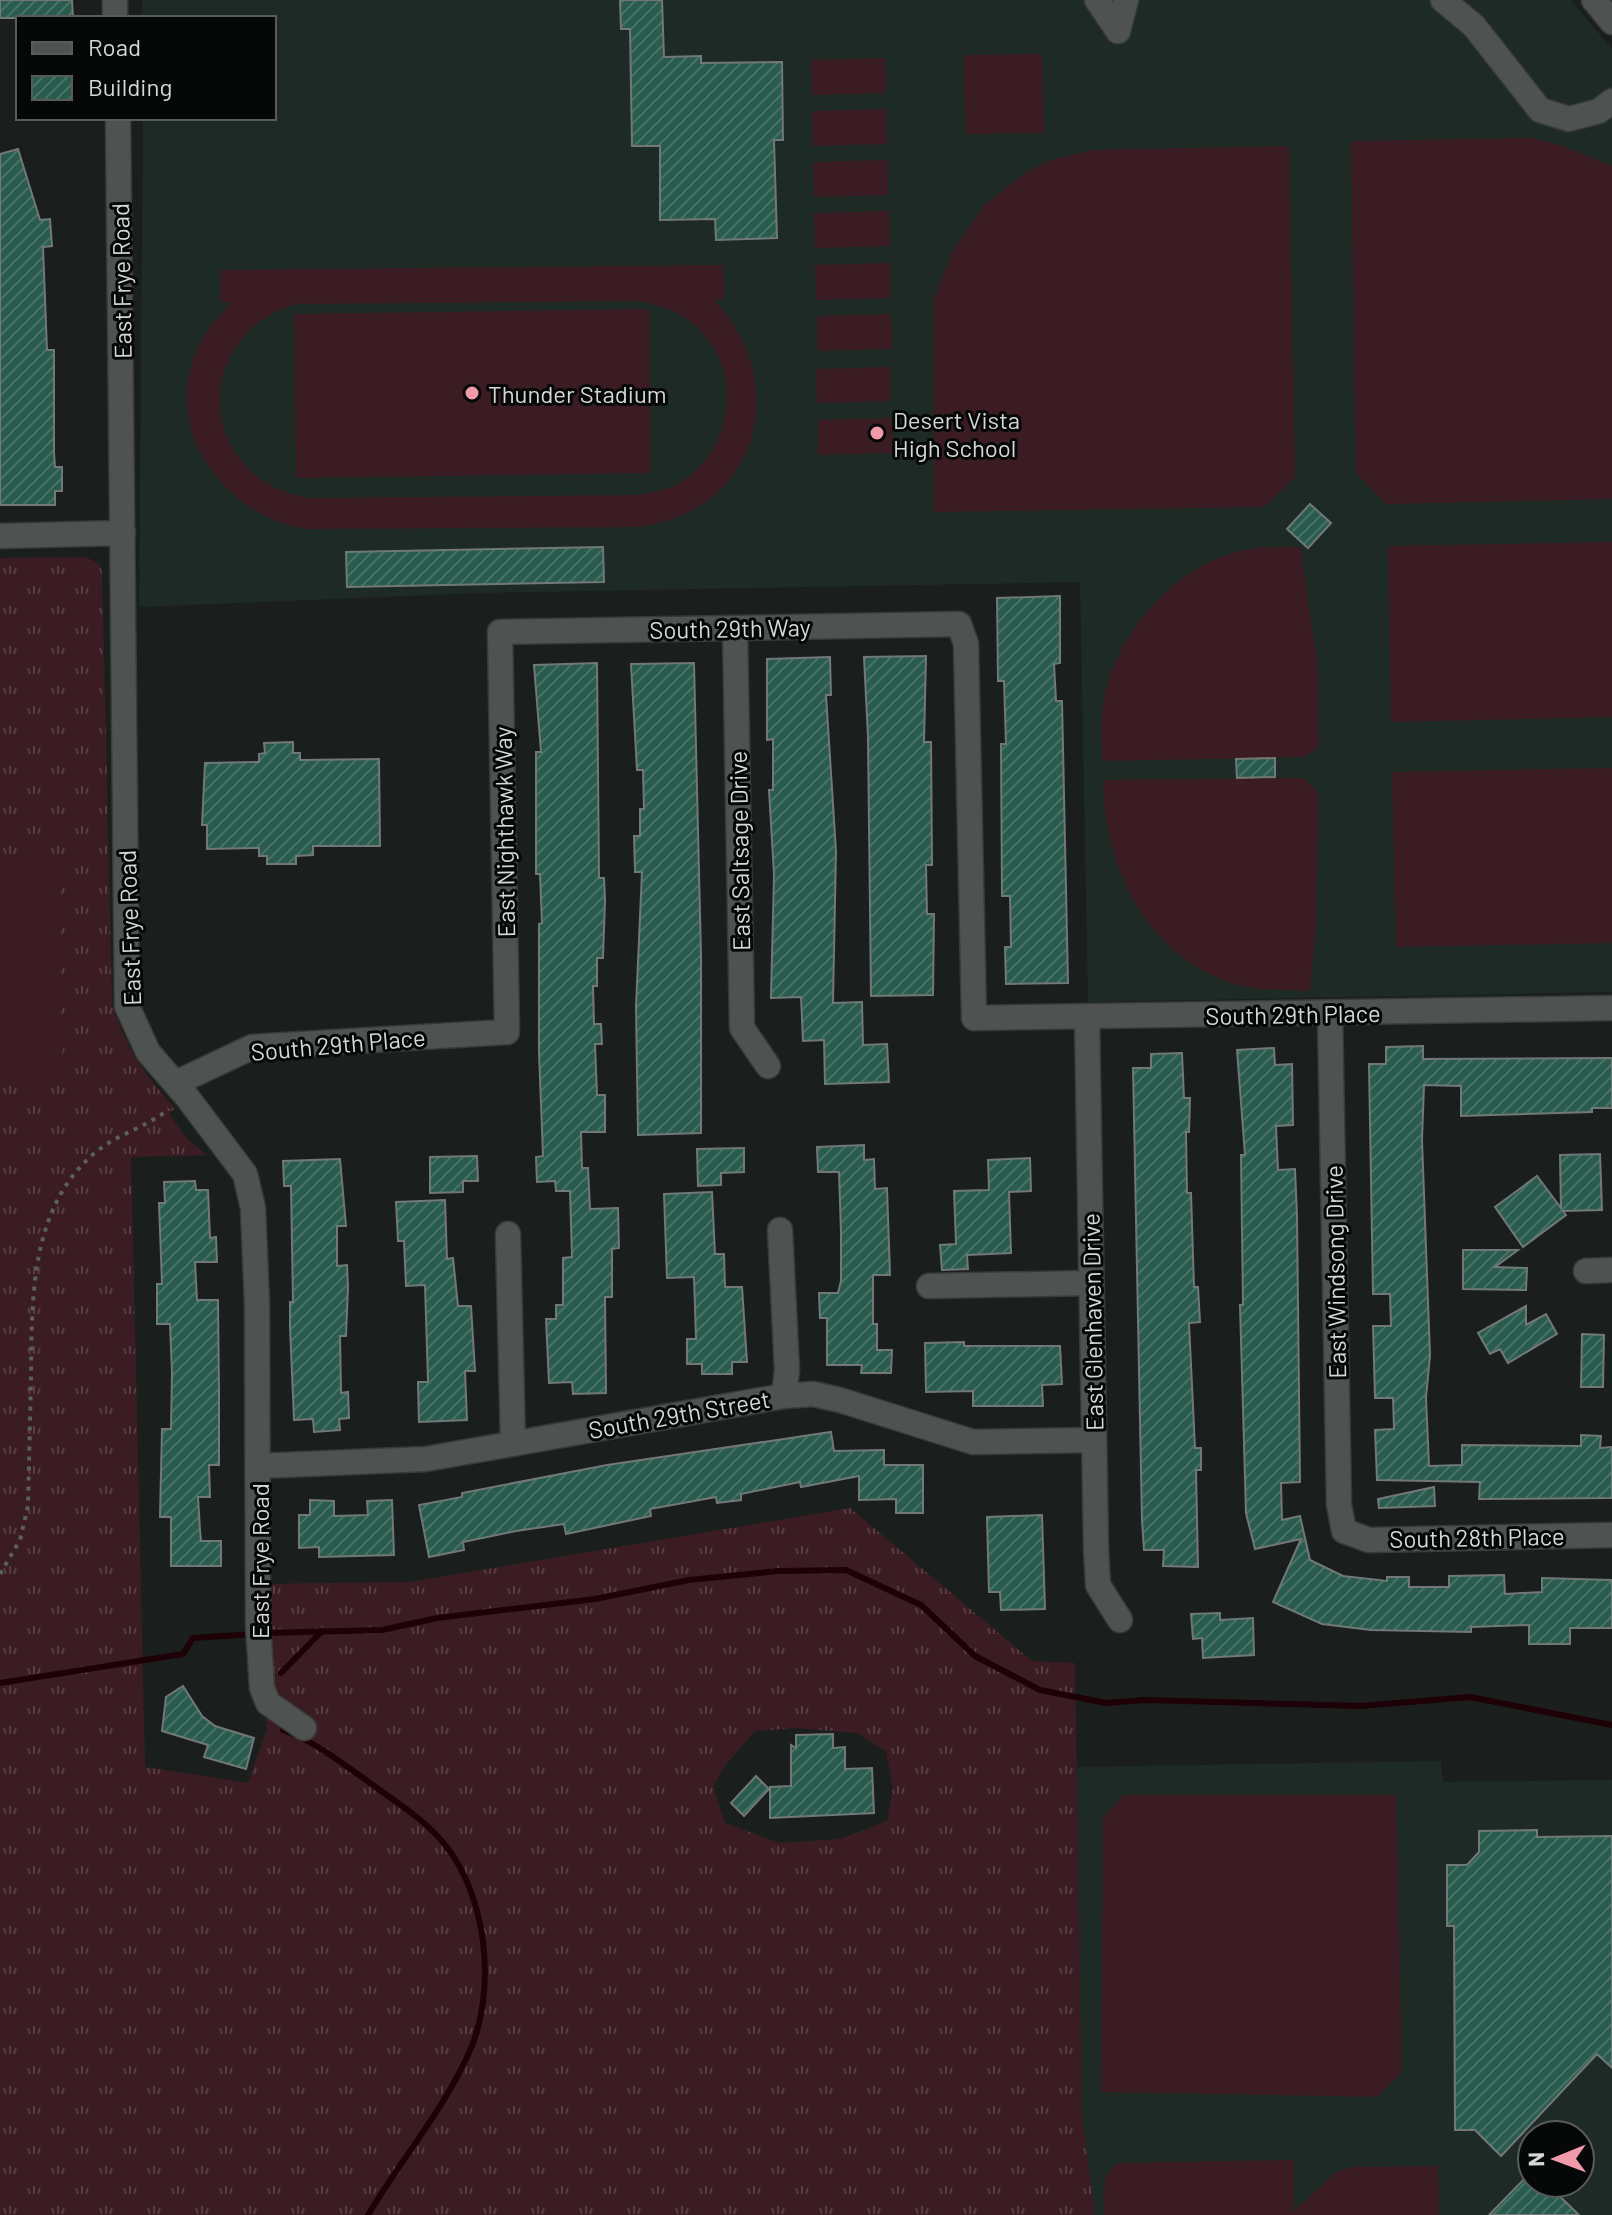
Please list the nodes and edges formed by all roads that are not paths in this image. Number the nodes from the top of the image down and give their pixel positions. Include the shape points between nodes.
1 (1097, 0) edge
2 (1126, 0) edge
3 (1443, 0) edge
4 (1594, 0) edge
5 (1612, 22) edge
6 (1612, 101) edge
7 (118, 120) edge
8 (123, 533) junction
9 (0, 536) edge
10 (735, 628) junction
11 (500, 632) joint
12 (1612, 1008) edge
13 (1330, 1013) junction
14 (974, 1018) joint
15 (1087, 1018) junction
16 (507, 1032) joint
17 (768, 1066) dead end
18 (176, 1083) junction
19 (780, 1230) dead end
20 (508, 1234) dead end
21 (1612, 1270) edge
22 (1586, 1271) dead end
23 (1091, 1283) junction
24 (929, 1286) dead end
25 (784, 1396) junction
26 (1094, 1440) junction
27 (513, 1444) junction
28 (259, 1466) junction
29 (1344, 1531) joint
30 (1612, 1535) edge
31 (1120, 1620) dead end
32 (304, 1728) dead end

1 - 2 street via 1118,31
3 - 6 street via 1474,26 1540,110 1569,119 1599,111
4 - 5 street
7 - 8 street, East Frye Road
8 - 9 street
8 - 18 street, East Frye Road via 127,1006 148,1052
10 - 11 street, South 29th Way
10 - 14 street, South 29th Way via 959,624 966,644
10 - 17 street, East Saltsage Drive via 742,1028
11 - 16 street, East Nighthawk Way
12 - 13 street, South 29th Place
13 - 15 street, South 29th Place
13 - 29 street, East Windsong Drive via 1339,1505
14 - 15 street, South 29th Place
15 - 23 street, East Glenhaven Drive
16 - 18 street, South 29th Place via 252,1047
18 - 28 street, East Frye Road via 245,1174 253,1208
19 - 25 street
20 - 27 street
21 - 22 street
23 - 24 street
23 - 26 street, East Glenhaven Drive
25 - 26 street, South 29th Street via 813,1394 840,1400 973,1442
25 - 27 street, South 29th Street
26 - 31 street, East Glenhaven Drive via 1098,1585
27 - 28 street, South 29th Street via 386,1463
28 - 32 street, East Frye Road via 262,1688 268,1703
29 - 30 street, South 28th Place via 1369,1540

